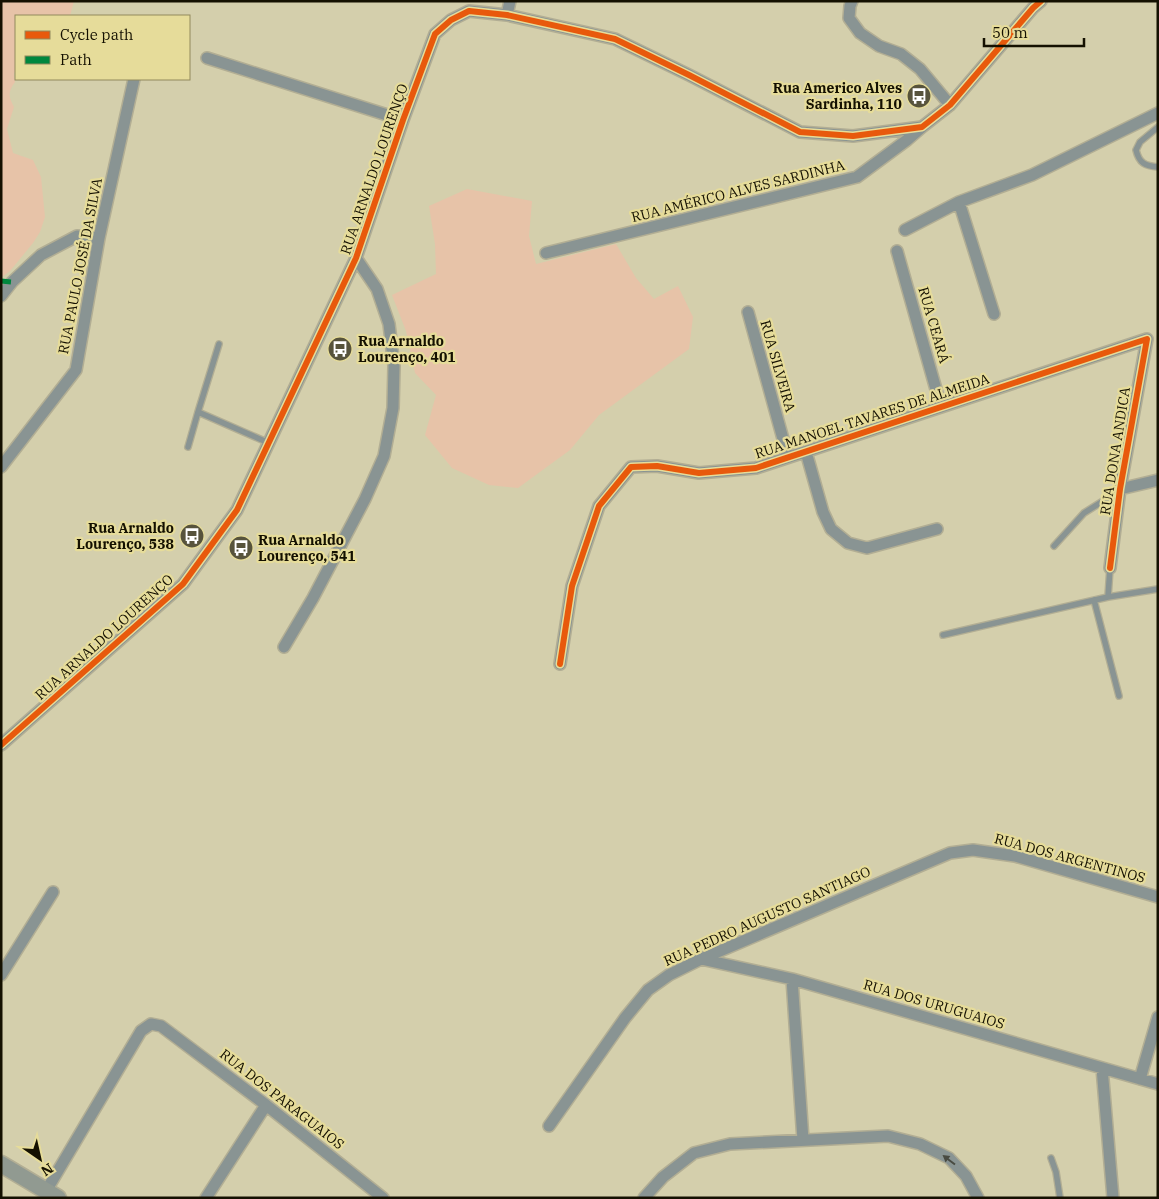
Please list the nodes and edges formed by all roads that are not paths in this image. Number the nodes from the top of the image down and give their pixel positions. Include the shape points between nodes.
1 (510, 1) edge
2 (852, 1) edge
3 (1041, 1) edge
4 (507, 15) junction
5 (208, 58) dead end
6 (134, 80) edge
7 (950, 105) junction
8 (1158, 113) edge
9 (403, 120) junction
10 (922, 127) junction
11 (1158, 127) edge
12 (1158, 167) edge
13 (959, 202) junction
14 (905, 230) dead end
15 (99, 238) junction
16 (897, 251) dead end
17 (546, 253) dead end
18 (356, 258) junction
19 (1, 296) edge
20 (748, 312) dead end
21 (994, 314) dead end
22 (1147, 339) joint
23 (219, 344) dead end
24 (941, 407) junction
25 (198, 412) junction
26 (269, 443) junction
27 (188, 447) dead end
28 (806, 452) junction
29 (788, 458) junction
30 (1, 467) edge
31 (1158, 480) edge
32 (1120, 490) junction
33 (937, 529) dead end
34 (1054, 546) dead end
35 (1110, 568) joint
36 (1158, 589) edge
37 (1108, 597) junction
38 (1094, 600) junction
39 (943, 634) dead end
40 (284, 647) dead end
41 (560, 664) dead end
42 (1119, 696) dead end
43 (1, 745) edge
44 (974, 850) joint
45 (53, 892) dead end
46 (1158, 897) edge
47 (701, 959) junction
48 (1, 975) edge
49 (792, 979) junction
50 (1158, 1017) edge
51 (1102, 1068) junction
52 (1140, 1079) junction
53 (1158, 1084) edge
54 (266, 1105) junction
55 (549, 1126) dead end
56 (803, 1140) junction
57 (1051, 1158) dead end
58 (1, 1164) edge
59 (52, 1194) edge
60 (206, 1198) edge
61 (383, 1198) edge
62 (644, 1198) edge
63 (978, 1198) edge
64 (987, 1198) edge
65 (1060, 1198) edge
66 (1112, 1198) edge

1 - 4 street
2 - 7 street via 849,18 860,33 879,46 901,54 920,69
3 - 7 street
4 - 9 street, RUA ARNALDO LOURENÇO via 469,12 451,20 435,34
4 - 10 street, RUA ARNALDO LOURENÇO via 615,40 800,132 853,136
5 - 9 street
6 - 15 street, RUA PAULO JOSÉ DA SILVA
7 - 10 street
8 - 13 street via 1032,175
9 - 18 street, RUA ARNALDO LOURENÇO
10 - 17 street, RUA AMÉRICO ALVES SARDINHA via 857,177
11 - 12 lane via 1140,142 1136,150 1138,159 1148,166
13 - 14 street
13 - 21 street
15 - 19 street via 77,236 41,255
15 - 30 street, RUA PAULO JOSÉ DA SILVA via 76,370
16 - 24 street, RUA CEARÁ
18 - 26 street, RUA ARNALDO LOURENÇO
18 - 40 street via 378,290 389,324 394,366 392,418 384,456 365,499
20 - 29 street, RUA SILVEIRA
22 - 24 street, RUA MANOEL TAVARES DE ALMEIDA
22 - 32 street, RUA DONA ANDICA
23 - 25 lane
24 - 28 street, RUA MANOEL TAVARES DE ALMEIDA
25 - 26 lane
25 - 27 lane
26 - 43 street, RUA ARNALDO LOURENÇO via 237,510 183,584
28 - 29 street, RUA MANOEL TAVARES DE ALMEIDA
28 - 33 street via 823,512 831,529 848,543 867,548
29 - 41 street, RUA MANOEL TAVARES DE ALMEIDA via 756,468 699,473 657,466 631,467 599,506 572,586
31 - 32 street
32 - 34 lane via 1084,512
32 - 35 street, RUA DONA ANDICA
35 - 37 lane
36 - 37 lane
37 - 38 lane
38 - 39 lane
38 - 42 lane
44 - 46 street, RUA DOS ARGENTINOS via 1015,856
44 - 47 street, RUA PEDRO AUGUSTO SANTIAGO via 950,853 919,865
45 - 48 street
47 - 49 street, RUA DOS URUGUAIOS
47 - 55 street, RUA PEDRO AUGUSTO SANTIAGO via 668,975 648,990
49 - 51 street, RUA DOS URUGUAIOS
49 - 56 street
50 - 52 street
51 - 52 street, RUA DOS URUGUAIOS
51 - 66 street
52 - 53 street, RUA DOS URUGUAIOS
54 - 59 street, RUA DOS PARAGUAIOS via 161,1026 151,1024 141,1031
54 - 60 street
54 - 61 street, RUA DOS PARAGUAIOS
56 - 62 street via 730,1144 694,1154 663,1177
63 -> 56 street via 966,1176 949,1158 920,1144 888,1136
57 - 65 lane
58 - 59 street
63 - 64 street

